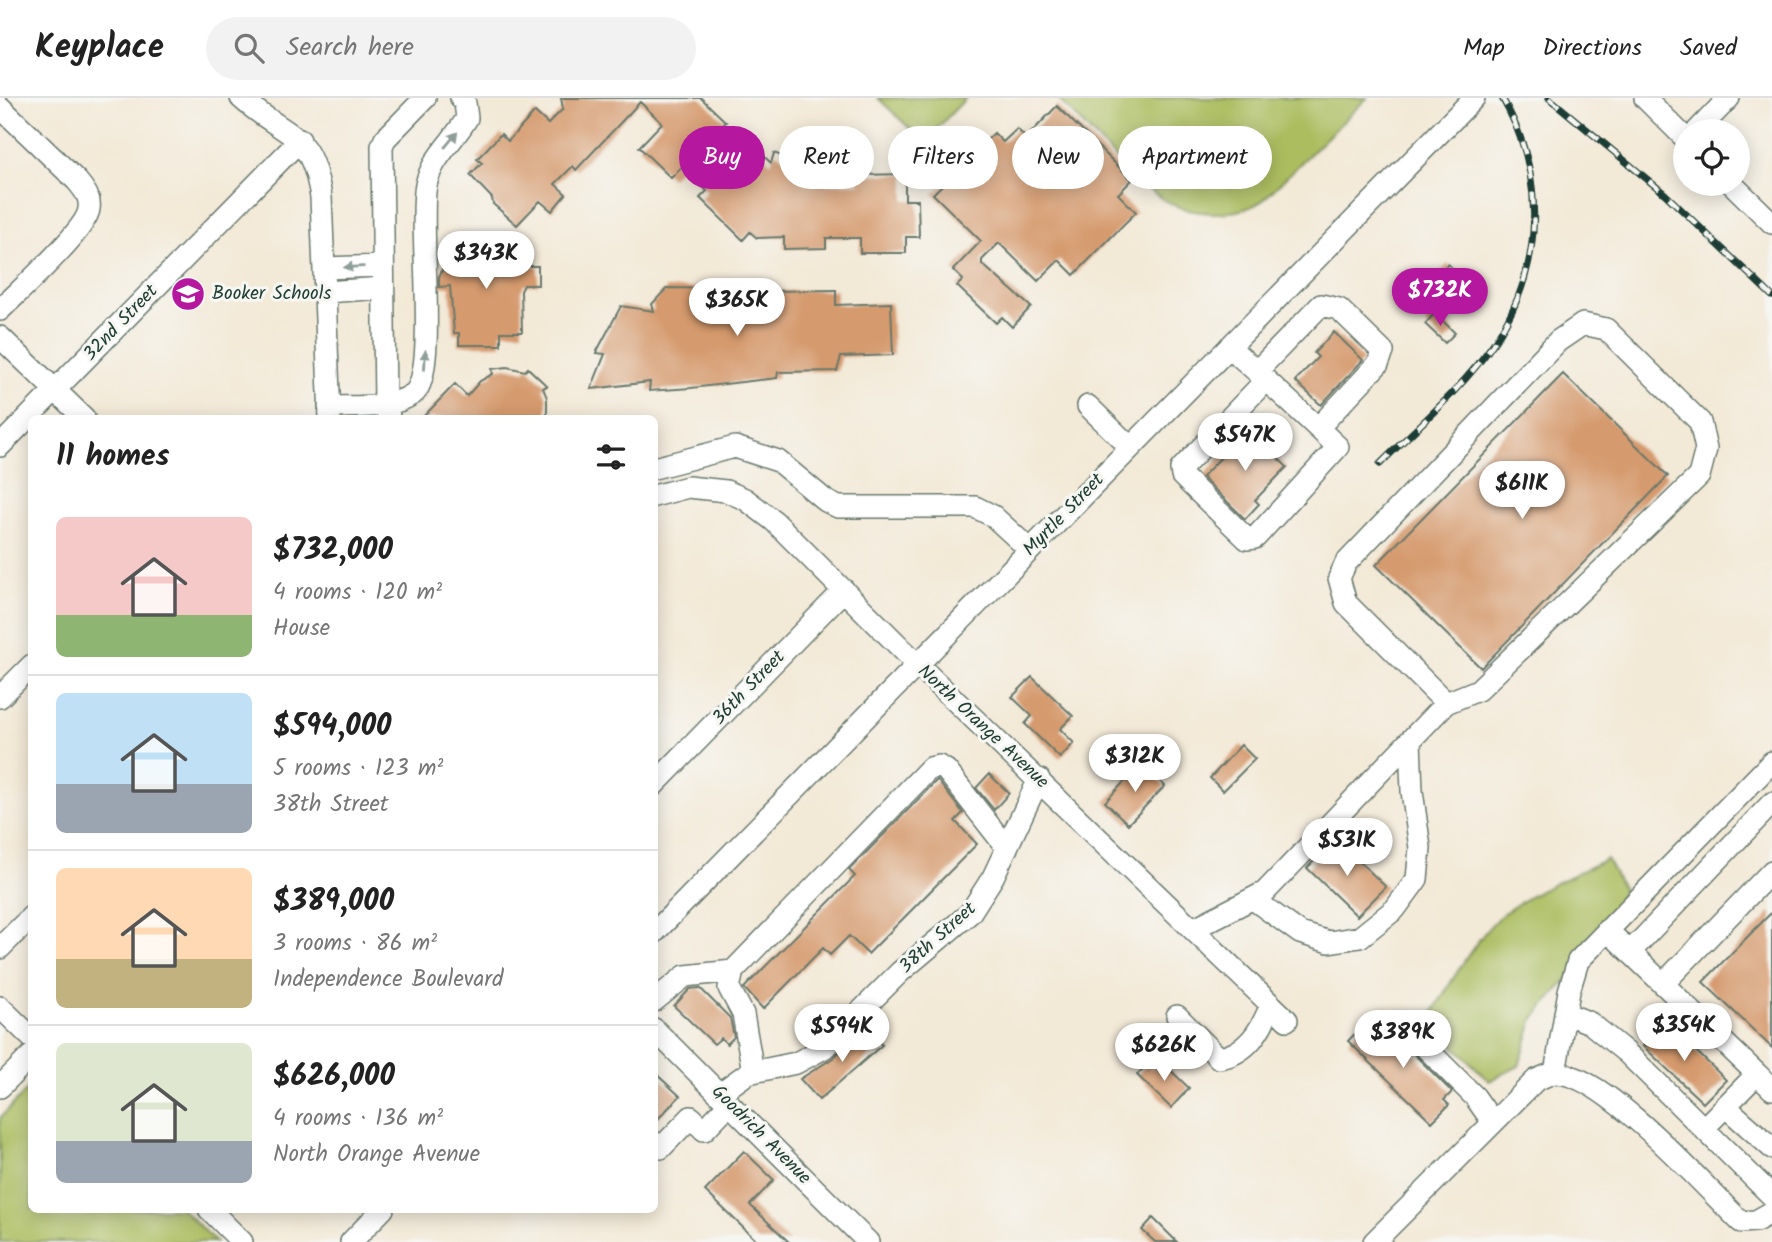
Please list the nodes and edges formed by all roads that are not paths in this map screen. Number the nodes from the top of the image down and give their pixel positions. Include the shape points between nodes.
1 (242, 98) edge
2 (425, 98) edge
3 (461, 98) edge
4 (1474, 98) edge
5 (1645, 98) edge
6 (1729, 98) edge
7 (0, 107) edge
8 (1709, 119) edge
9 (1673, 126) edge
10 (300, 140) junction
11 (1744, 196) edge
12 (1772, 223) edge
13 (383, 265) junction
14 (324, 268) junction
15 (383, 288) junction
16 (325, 292) junction
17 (0, 310) edge
18 (0, 337) edge
19 (1229, 347) junction
20 (1262, 376) junction
21 (55, 390) junction
22 (1088, 406) dead end
23 (387, 411) edge
24 (330, 413) edge
25 (30, 415) edge
26 (81, 415) edge
27 (28, 417) edge
28 (1318, 428) junction
29 (0, 446) edge
30 (1130, 447) junction
31 (658, 467) edge
32 (658, 495) edge
33 (1030, 550) junction
34 (844, 590) junction
35 (917, 664) junction
36 (28, 669) edge
37 (0, 697) edge
38 (1446, 703) junction
39 (1410, 741) junction
40 (1772, 762) edge
41 (1039, 779) junction
42 (658, 781) edge
43 (1750, 784) junction
44 (1772, 803) edge
45 (1007, 848) junction
46 (1772, 871) edge
47 (1253, 899) junction
48 (28, 920) edge
49 (658, 929) edge
50 (1193, 929) junction
51 (1607, 930) junction
52 (0, 948) edge
53 (1630, 952) junction
54 (733, 971) junction
55 (1663, 984) junction
56 (658, 998) edge
57 (1271, 1005) junction
58 (0, 1007) edge
59 (1565, 1013) junction
60 (1177, 1016) dead end
61 (1287, 1020) dead end
62 (1401, 1023) dead end
63 (658, 1033) edge
64 (28, 1034) edge
65 (28, 1059) edge
66 (753, 1072) junction
67 (1556, 1073) junction
68 (1765, 1081) edge
69 (0, 1087) edge
70 (724, 1099) junction
71 (1725, 1106) junction
72 (1492, 1121) junction
73 (1704, 1128) junction
74 (658, 1145) edge
75 (1772, 1148) edge
76 (1772, 1196) edge
77 (1772, 1212) edge
78 (379, 1213) edge
79 (223, 1214) edge
80 (242, 1242) edge
81 (351, 1242) edge
82 (868, 1242) edge
83 (1374, 1242) edge

1 - 10 street
2 - 13 street via 382,146
23 -> 3 street via 415,393 425,370 422,218 426,185 432,167 467,118
4 - 19 street, Myrtle Street
5 - 9 street
6 - 8 street
7 - 17 street via 77,181 86,192 89,210 77,232
10 - 14 street via 317,171
10 - 21 street, 32nd Street
11 - 12 street
13 -> 14 street
13 - 15 street
14 - 16 street
15 - 16 street
15 - 23 street
16 - 24 street
18 - 21 street
19 - 20 street
19 - 30 street, Myrtle Street
20 - 28 street
20 - 28 street via 1321,305 1339,309 1383,352 1378,364
20 - 28 street via 1181,469 1182,476 1247,540 1255,538 1338,447
21 - 25 street, 32nd Street
21 - 26 street
22 - 30 street
23 - 24 street
27 - 29 street, 32nd Street
30 - 33 street, Myrtle Street
31 - 33 street via 735,447 778,461 838,507 975,507 993,516
32 - 34 street, North Orange Avenue via 688,487 726,491 745,499 775,521
33 - 35 street, Myrtle Street
34 - 35 street, North Orange Avenue
34 - 42 street, 36th Street
35 - 41 street, North Orange Avenue
35 - 49 street, Myrtle Street
36 - 37 street
38 - 38 street via 1479,690 1699,476 1706,449 1700,422 1606,329 1583,324 1558,341 1346,563 1339,578 1346,603
38 - 39 street
39 - 47 street via 1265,892
39 - 47 street via 1420,848 1417,879 1395,909 1360,937 1329,942 1300,933
40 - 43 street
41 - 45 street, 38th Street
41 - 50 street, North Orange Avenue
43 - 44 street
43 - 51 street
44 - 53 street
45 - 54 street via 952,776 935,766
45 - 66 street, 38th Street via 970,912 900,972 824,1048 796,1063
46 - 55 street
47 - 50 street
48 - 52 street
50 - 57 street, North Orange Avenue
51 - 53 street
51 - 59 street via 1578,961
53 - 55 street
54 - 56 street via 685,976
54 - 66 street via 729,988 744,1014
55 - 68 street
57 - 60 street via 1247,1046 1234,1056 1219,1058
57 - 61 street, North Orange Avenue
58 - 64 street
59 - 67 street
59 - 73 street via 1590,1023 1627,1053
62 - 72 street via 1475,1097
63 - 70 street, Goodrich Avenue
65 - 69 street
66 - 70 street, 38th Street via 742,1076
67 - 72 street via 1536,1080
67 - 77 street via 1602,1092 1741,1222 1756,1221
68 - 71 street
70 - 74 street, 38th Street via 704,1130 691,1117 661,1148
70 - 82 street, Goodrich Avenue
71 - 73 street
71 - 75 street
72 - 83 street
73 - 76 street
78 - 81 street
79 - 80 street

